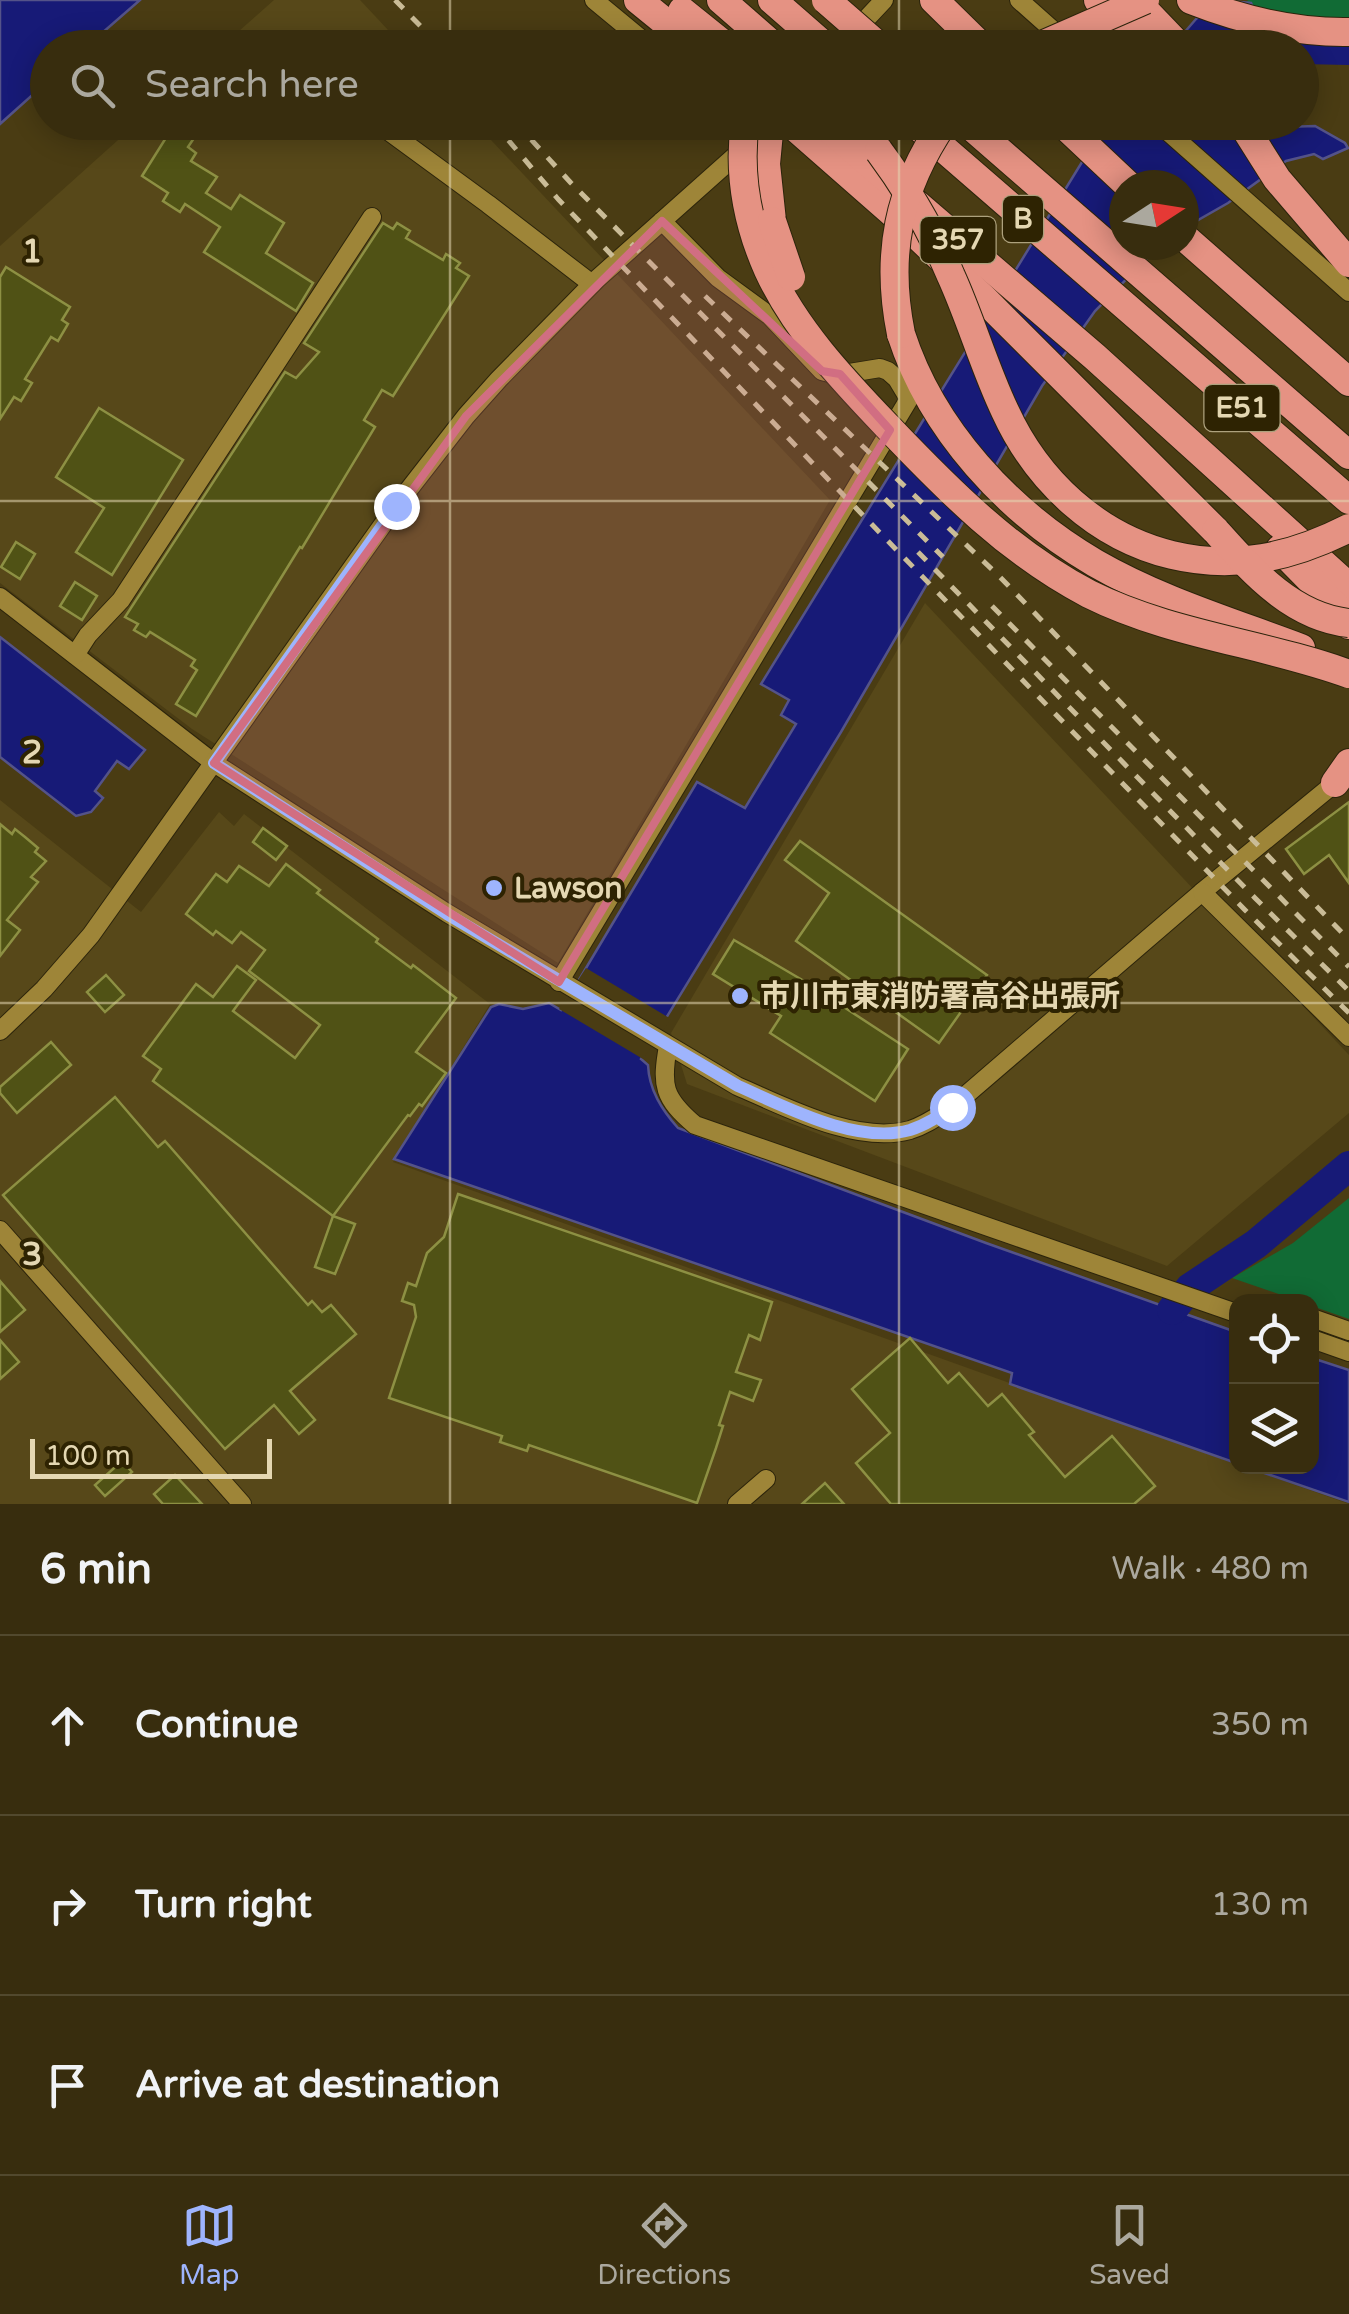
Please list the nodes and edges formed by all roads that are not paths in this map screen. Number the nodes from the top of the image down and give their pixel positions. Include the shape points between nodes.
1 (594, 0) edge
2 (638, 0) edge
3 (668, 0) edge
4 (722, 0) edge
5 (772, 0) edge
6 (800, 0) edge
7 (830, 0) edge
8 (884, 0) edge
9 (934, 0) edge
10 (1098, 0) edge
11 (1135, 0) edge
12 (1145, 0) edge
13 (1191, 0) edge
14 (1024, 5) edge
15 (630, 30) edge
16 (675, 30) edge
17 (706, 30) edge
18 (754, 30) edge
19 (783, 30) edge
20 (806, 30) edge
21 (809, 30) edge
22 (856, 30) edge
23 (861, 30) edge
24 (965, 30) edge
25 (1052, 30) edge
26 (1077, 30) edge
27 (1127, 30) edge
28 (1164, 30) edge
29 (1298, 30) edge
30 (1319, 31) edge
31 (1349, 32) edge
32 (401, 140) edge
33 (751, 140) edge
34 (753, 140) edge
35 (790, 140) edge
36 (842, 140) edge
37 (870, 140) edge
38 (932, 140) edge
39 (934, 140) edge
40 (987, 140) edge
41 (1079, 140) edge
42 (1177, 140) edge
43 (1237, 140) edge
44 (1253, 140) edge
45 (1112, 170) edge
46 (1278, 179) junction
47 (372, 218) dead end
48 (662, 220) junction
49 (1199, 250) edge
50 (1349, 263) edge
51 (592, 284) junction
52 (1157, 289) joint
53 (1349, 292) edge
54 (1134, 316) joint
55 (1095, 357) junction
56 (1349, 382) edge
57 (1349, 455) edge
58 (1349, 500) edge
59 (1349, 528) edge
60 (1349, 587) edge
61 (0, 597) edge
62 (1349, 624) edge
63 (75, 655) junction
64 (1349, 666) edge
65 (1349, 674) edge
66 (214, 763) junction
67 (1344, 774) edge
68 (1202, 892) junction
69 (565, 986) junction
70 (0, 1031) edge
71 (1349, 1037) edge
72 (662, 1043) junction
73 (0, 1230) edge
74 (1229, 1309) edge
75 (1319, 1321) edge
76 (1349, 1332) edge
77 (1319, 1341) edge
78 (1349, 1352) edge
79 (766, 1479) dead end
80 (242, 1504) edge
81 (738, 1504) edge

1 - 15 street
2 - 16 highway
3 - 17 highway
4 - 18 highway
5 - 20 highway
6 - 19 highway
7 - 21 highway
7 - 23 highway, bridge
8 - 22 street
9 - 24 highway
10 - 27 highway
11 - 28 highway
12 - 26 highway, bridge
13 - 29 highway
14 - 25 street
30 - 31 highway
32 - 51 street
33 - 48 street
34 - 65 highway, bridge via 742,153 746,201 760,251 796,318 872,410 986,524 1091,594 1157,620
35 - 62 highway, bridge via 903,222 1250,570 1298,606
36 - 55 highway, 357, bridge
37 - 59 highway, bridge via 917,207 1005,412 1037,466 1088,515 1132,542 1206,561 1268,558
38 - 64 highway, bridge via 898,222 893,280 908,358 953,436 1030,516 1094,562 1164,596
39 - 54 highway, B
40 - 52 highway, B
41 - 45 highway
42 - 53 street
43 - 46 highway
44 - 46 highway
46 - 50 highway
47 - 63 street via 122,600
48 - 51 street
48 - 69 street via 822,371 880,368 897,378 909,399
49 - 56 highway
51 - 66 street via 430,460
52 - 57 highway, E51
54 - 58 highway, E51
55 - 60 highway, 357
55 - 62 highway
61 - 63 street
63 - 66 street
66 - 69 street
66 - 70 street via 79,950
67 - 68 street
68 - 71 street
68 - 72 street via 952,1107 910,1130 869,1133 838,1126 738,1086
69 - 72 street
72 - 74 street via 666,1089 695,1125
73 - 80 street
75 - 76 street
77 - 78 street
79 - 81 street

